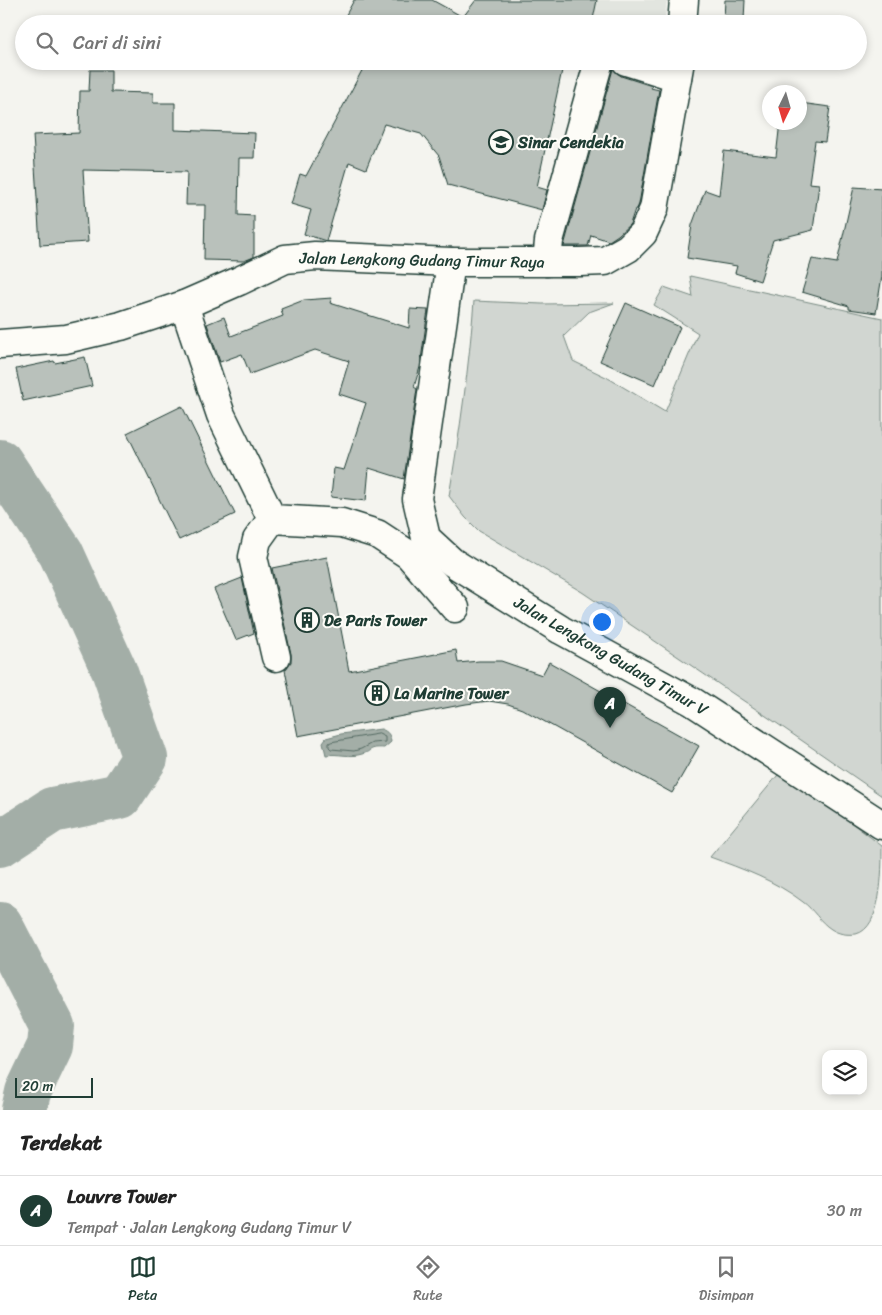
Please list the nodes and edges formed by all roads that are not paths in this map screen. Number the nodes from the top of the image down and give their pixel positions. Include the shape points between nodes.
1 (684, 0) edge
2 (683, 15) edge
3 (596, 70) edge
4 (678, 70) edge
5 (451, 262) junction
6 (547, 262) junction
7 (184, 305) junction
8 (0, 344) edge
9 (272, 519) junction
10 (455, 608) dead end
11 (276, 657) dead end
12 (882, 825) edge

1 - 2 street
3 - 6 street via 549,241
4 - 6 street, Jalan Lengkong Gudang Timur Raya via 654,209 643,233 628,248 605,261
5 - 6 street, Jalan Lengkong Gudang Timur Raya
5 - 7 street, Jalan Lengkong Gudang Timur Raya via 315,256 285,259
5 - 12 street, Jalan Lengkong Gudang Timur V via 417,499 426,538 452,562 562,630 694,702
7 - 8 street, Jalan Lengkong Gudang Timur Raya via 121,326 66,338
7 - 9 street via 221,415
9 - 10 street via 342,523 377,534 409,555
9 - 11 street via 257,540 252,558

